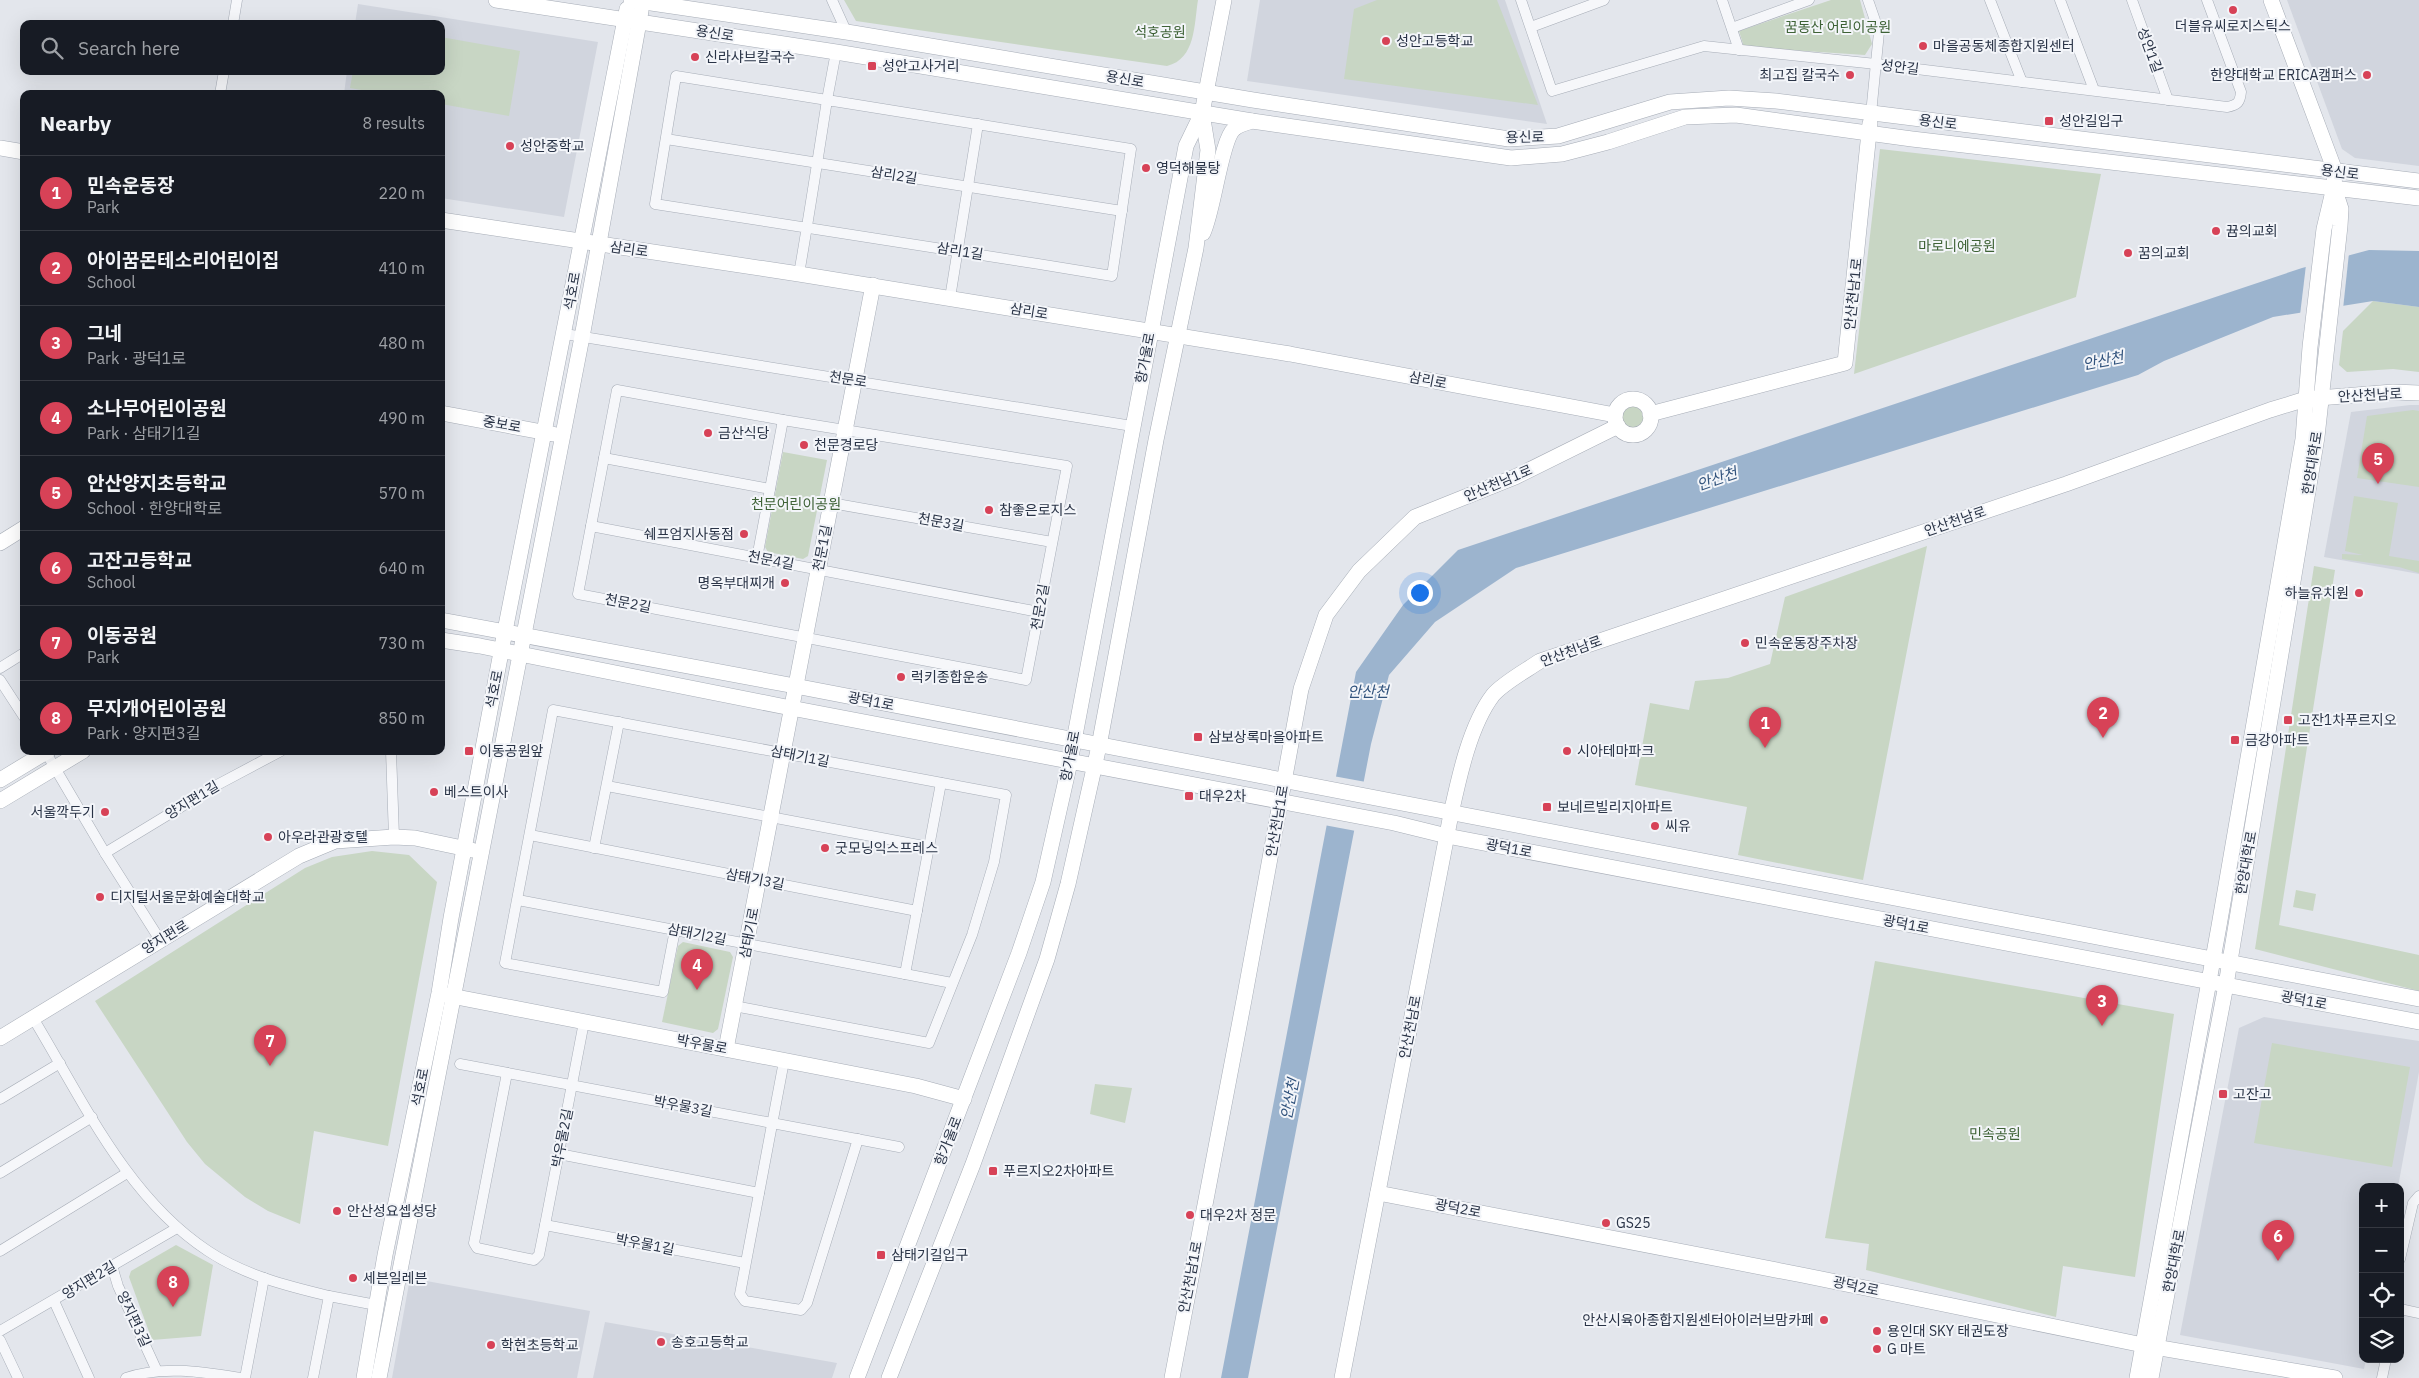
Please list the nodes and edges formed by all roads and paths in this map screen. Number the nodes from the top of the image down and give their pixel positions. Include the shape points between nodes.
1 (237, 0) edge
2 (496, 0) edge
3 (636, 0) edge
4 (832, 0) edge
5 (1229, 0) edge
6 (1520, 0) edge
7 (1604, 0) edge
8 (1722, 0) edge
9 (1808, 0) edge
10 (1868, 0) edge
11 (1990, 0) edge
12 (2060, 0) edge
13 (2132, 0) edge
14 (2207, 0) edge
15 (2271, 0) edge
16 (1223, 7) edge
17 (234, 20) edge
18 (632, 20) junction
19 (1531, 27) junction
20 (1732, 28) junction
21 (847, 33) junction
22 (1739, 50) junction
23 (836, 52) junction
24 (1876, 64) junction
25 (223, 75) edge
26 (2022, 82) junction
27 (221, 90) edge
28 (2094, 90) junction
29 (1206, 92) junction
30 (828, 100) junction
31 (2168, 100) junction
32 (1202, 113) junction
33 (1871, 114) junction
34 (1252, 121) junction
35 (978, 124) junction
36 (1868, 133) junction
37 (666, 139) junction
38 (0, 148) edge
39 (20, 151) edge
40 (817, 164) junction
41 (2335, 171) junction
42 (2419, 181) edge
43 (969, 187) junction
44 (2334, 187) junction
45 (2419, 198) edge
46 (1122, 211) junction
47 (445, 221) edge
48 (807, 227) junction
49 (582, 242) junction
50 (600, 244) junction
51 (1196, 248) junction
52 (958, 250) junction
53 (799, 274) junction
54 (873, 285) junction
55 (950, 298) junction
56 (1150, 331) junction
57 (565, 334) junction
58 (582, 337) junction
59 (1178, 337) junction
60 (856, 380) junction
61 (2419, 383) edge
62 (2419, 393) edge
63 (2314, 398) junction
64 (1650, 414) junction
65 (445, 415) edge
66 (783, 420) junction
67 (1616, 420) junction
68 (1132, 426) junction
69 (845, 430) junction
70 (545, 432) junction
71 (562, 436) junction
72 (604, 458) junction
73 (770, 489) junction
74 (831, 503) junction
75 (591, 526) junction
76 (20, 530) edge
77 (1052, 542) junction
78 (0, 543) edge
79 (757, 558) junction
80 (818, 570) junction
81 (1039, 612) junction
82 (445, 621) edge
83 (505, 632) junction
84 (524, 635) junction
85 (804, 637) junction
86 (445, 641) edge
87 (502, 650) junction
88 (519, 654) junction
89 (20, 656) edge
90 (0, 668) edge
91 (0, 680) edge
92 (795, 686) junction
93 (792, 708) junction
94 (20, 711) edge
95 (619, 722) junction
96 (1074, 741) junction
97 (1099, 746) junction
98 (783, 753) junction
99 (41, 755) edge
100 (48, 755) edge
101 (76, 755) edge
102 (273, 755) edge
103 (391, 755) edge
104 (1070, 762) junction
105 (1094, 767) junction
106 (55, 768) junction
107 (0, 780) edge
108 (1284, 782) junction
109 (941, 783) junction
110 (607, 786) junction
111 (0, 801) edge
112 (1279, 802) junction
113 (1451, 814) junction
114 (770, 817) junction
115 (530, 835) junction
116 (1446, 836) junction
117 (394, 837) junction
118 (464, 848) junction
119 (594, 848) junction
120 (929, 848) junction
121 (481, 852) junction
122 (105, 853) junction
123 (759, 880) junction
124 (518, 900) junction
125 (917, 911) junction
126 (675, 930) junction
127 (160, 940) junction
128 (747, 944) junction
129 (2214, 959) junction
130 (2230, 962) junction
131 (905, 974) junction
132 (2209, 982) junction
133 (952, 983) junction
134 (2226, 985) junction
135 (447, 995) junction
136 (2419, 999) edge
137 (734, 1006) junction
138 (33, 1018) junction
139 (584, 1022) junction
140 (2419, 1022) edge
141 (0, 1038) edge
142 (726, 1049) junction
143 (784, 1061) junction
144 (60, 1063) junction
145 (460, 1064) dead end
146 (507, 1073) junction
147 (572, 1085) junction
148 (0, 1099) edge
149 (964, 1099) junction
150 (92, 1117) junction
151 (772, 1124) junction
152 (858, 1139) junction
153 (900, 1147) dead end
154 (559, 1154) junction
155 (0, 1173) edge
156 (127, 1173) junction
157 (759, 1192) junction
158 (1378, 1193) junction
159 (2419, 1196) edge
160 (545, 1225) junction
161 (177, 1228) junction
162 (2404, 1242) edge
163 (0, 1251) edge
164 (745, 1263) junction
165 (112, 1266) junction
166 (264, 1278) junction
167 (329, 1296) junction
168 (54, 1300) junction
169 (376, 1305) junction
170 (2404, 1310) edge
171 (2419, 1313) edge
172 (0, 1331) edge
173 (0, 1340) edge
174 (2150, 1346) junction
175 (2385, 1363) edge
176 (158, 1371) junction
177 (18, 1378) edge
178 (89, 1378) edge
179 (126, 1378) edge
180 (241, 1378) edge
181 (245, 1378) edge
182 (313, 1378) edge
183 (364, 1378) edge
184 (379, 1378) edge
185 (857, 1378) edge
186 (889, 1378) edge
187 (1172, 1378) edge
188 (1342, 1378) edge
189 (2137, 1378) edge
190 (2151, 1378) edge
191 (2334, 1378) edge
192 (2382, 1378) edge

1 - 17 street
2 - 18 street, 용신로
3 - 18 street, 석호로
3 - 21 street, 용신로
4 - 21 street
5 - 16 street, 항가울로
6 - 19 street, 성안길
7 - 19 street
8 - 20 street
9 - 20 street
10 - 24 street via 1878,32
11 - 26 street
12 - 28 street
13 - 31 street, 성안1길
14 - 31 street, 성안길 via 2241,92 2240,101 2227,107
15 - 41 street
16 - 29 street, 항가울로
18 - 23 street, 용신로
18 - 49 street, 석호로
18 - 50 street, 석호로
19 - 22 street, 성안길 via 1552,91 1704,46
20 - 22 street
21 - 29 street, 용신로
22 - 24 street, 성안길
23 - 30 street
23 - 32 street, 용신로
24 - 26 street, 성안길
24 - 33 street
25 - 27 street
26 - 28 street, 성안길
28 - 31 street, 성안길
29 - 32 street, 항가울로
29 - 33 street, 용신로 via 1509,139 1558,136 1670,102 1728,98
30 - 35 street, 삼리1길
30 - 37 street, 삼리1길 via 676,76
30 - 40 street
32 - 34 street, 용신로
32 - 51 street, 항가울로 via 1208,150
32 - 56 street, 항가울로 via 1186,146
33 - 36 street, 안산천남1로
33 - 41 street, 용신로
34 - 36 street, 용신로 via 1511,158 1562,154 1685,117 1736,115
34 - 51 street via 1238,126 1229,136 1210,215
35 - 43 street
35 - 46 street, 삼리1길 via 1131,149
36 - 44 street, 용신로
36 - 64 street, 안산천남1로 via 1845,363
37 - 40 street, 삼리2길
37 - 48 street, 삼리1길 via 656,204
38 - 39 street
40 - 43 street, 삼리2길
40 - 48 street
41 - 42 street, 용신로
41 - 44 street
43 - 46 street, 삼리2길
43 - 52 street
44 - 45 street, 용신로
44 - 63 street, 한양대학로 via 2324,229 2310,347
44 - 63 street, 한양대학로 via 2341,209 2340,226 2326,345
46 - 52 street, 삼리1길 via 1112,276
47 - 49 street, 삼리로
48 - 52 street, 삼리1길
48 - 53 street
49 - 50 street, 삼리로
49 - 57 street, 석호로
50 - 53 street, 삼리로
50 - 58 street, 석호로
51 - 59 street, 항가울로
52 - 55 street
53 - 54 street, 삼리로
54 - 55 street, 삼리로
54 - 60 street, 천문1길
55 - 56 street, 삼리로
56 - 59 street, 삼리로
56 - 68 street, 항가울로
57 - 58 street, 천문로
57 - 70 street, 석호로
58 - 60 street, 천문로
58 - 71 street, 석호로
59 - 67 street, 삼리로 via 1290,354
59 - 97 street, 항가울로
60 - 68 street, 천문로
60 - 69 street, 천문1길
61 - 63 street, 안산천남로 via 2348,387
62 - 63 street, 안산천남로
63 - 113 street, 안산천남로 via 1540,661 1494,694 1478,722 1462,762
63 - 129 street, 한양대학로 via 2301,449
63 - 130 street, 한양대학로 via 2317,437
64 - 67 street via 1649,425 1641,433 1630,434
64 - 67 street via 1641,401 1630,399 1620,404
65 - 70 street, 중보로
66 - 69 street, 천문2길
66 - 72 street, 천문2길 via 617,390
66 - 73 street
67 - 108 street, 안산천남1로 via 1515,477 1416,516 1359,571 1326,615 1301,689
68 - 96 street, 항가울로
69 - 74 street, 천문1길
69 - 77 street, 천문2길 via 1067,466
70 - 71 street, 중보로
70 - 83 street, 석호로
71 - 84 street, 석호로
72 - 73 street
72 - 75 street, 천문2길
73 - 79 street
74 - 77 street, 천문3길
74 - 80 street, 천문1길
75 - 79 street, 천문4길
75 - 85 street, 천문2길 via 578,594
76 - 78 street
77 - 81 street, 천문2길
79 - 80 street, 천문4길
80 - 81 street, 천문4길
80 - 85 street, 천문1길
81 - 85 street, 천문2길 via 1026,680
82 - 83 street, 광덕1로
83 - 84 street, 광덕1로
83 - 87 street, 석호로
84 - 88 street, 석호로
84 - 92 street, 광덕1로
85 - 92 street, 천문1길
86 - 87 street, 광덕1로
87 - 88 street, 광덕1로
87 - 118 street, 석호로
88 - 93 street, 광덕1로
88 - 121 street, 석호로
89 - 90 street
91 - 94 street
92 - 93 street, 삼태기로
92 - 96 street, 광덕1로
93 - 98 street, 삼태기로
93 - 104 street, 광덕1로
95 - 98 street, 삼태기1길
95 - 110 street
95 - 115 street, 삼태기1길 via 553,710
96 - 97 street, 광덕1로
96 - 104 street, 항가울로
97 - 105 street, 항가울로
97 - 108 street, 광덕1로
98 - 109 street, 삼태기1길
98 - 114 street, 삼태기로
99 - 107 street
100 - 106 street
101 - 106 street
102 - 122 street, 양지편1길
103 - 117 street
104 - 105 street, 광덕1로
104 - 149 street, 항가울로 via 1044,882
105 - 112 street, 광덕1로
105 - 186 street, 항가울로 via 1068,884 1047,959 973,1164
106 - 111 street
106 - 122 street
108 - 112 street, 안산천남1로
108 - 113 street, 광덕1로
109 - 120 street
109 - 133 street, 삼태기1길 via 1006,794 994,862 972,934
110 - 114 street
110 - 119 street
112 - 116 street, 광덕1로
112 - 187 street, 안산천남1로
113 - 116 street, 안산천남로
113 - 129 street, 광덕1로
114 - 120 street
114 - 123 street, 삼태기로
115 - 119 street, 삼태기3길
115 - 124 street, 삼태기1길
116 - 132 street, 광덕1로
116 - 158 street, 안산천남로
117 - 118 street, 양지편로
117 - 127 street, 양지편로 via 335,841 299,856
118 - 121 street, 양지편로
118 - 135 street, 석호로
119 - 123 street, 삼태기3길
120 - 125 street
121 - 135 street, 석호로
122 - 127 street
123 - 125 street, 삼태기3길
123 - 128 street, 삼태기로
124 - 126 street, 삼태기2길
124 - 126 street, 삼태기1길 via 505,963 663,992
125 - 131 street
126 - 128 street, 삼태기2길
127 - 138 street, 양지편로
128 - 131 street, 삼태기2길
128 - 137 street, 삼태기로
129 - 130 street, 광덕1로
129 - 132 street, 한양대학로
130 - 134 street, 한양대학로
130 - 136 street, 광덕1로
131 - 133 street, 삼태기2길
132 - 134 street, 광덕1로
132 - 174 street, 한양대학로
133 - 137 street, 삼태기1길 via 929,1043
134 - 140 street, 광덕1로
134 - 174 street, 한양대학로
135 - 139 street, 박우물로
135 - 169 street, 석호로
135 - 184 street, 석호로
137 - 142 street, 삼태기로
138 - 141 street, 양지편로
138 - 144 street
139 - 142 street, 박우물로
139 - 147 street, 박우물2길
142 - 143 street, 박우물로
143 - 149 street, 박우물로 via 916,1086
143 - 151 street
144 - 148 street
144 - 150 street
145 - 146 street, 박우물3길
146 - 147 street, 박우물3길
146 - 160 street, 박우물2길 via 474,1244 477,1248 534,1260
147 - 151 street, 박우물3길
147 - 154 street, 박우물2길
149 - 185 street, 항가울로
150 - 155 street
150 - 156 street
151 - 152 street, 박우물3길
151 - 157 street
152 - 153 street, 박우물3길
152 - 164 street via 807,1303 801,1310 745,1301 740,1294
154 - 157 street
154 - 160 street, 박우물2길
156 - 161 street via 148,1200
156 - 163 street
157 - 164 street
158 - 174 street, 광덕2로
158 - 188 street, 안산천남로
159 - 162 street via 2413,1203
160 - 164 street, 박우물1길
161 - 165 street, 양지편2길
161 - 166 street via 208,1251
165 - 168 street, 양지편2길
165 - 176 street, 양지편3길 via 118,1286
166 - 167 street
166 - 181 street
167 - 169 street
167 - 182 street
168 - 172 street, 양지편2길
168 - 178 street
169 - 183 street, 석호로
170 - 171 street
173 - 177 street
174 - 189 street, 한양대학로
174 - 190 street, 한양대학로
174 - 191 street, 광덕2로
175 - 192 street
176 - 179 street
176 - 180 street via 195,1370

